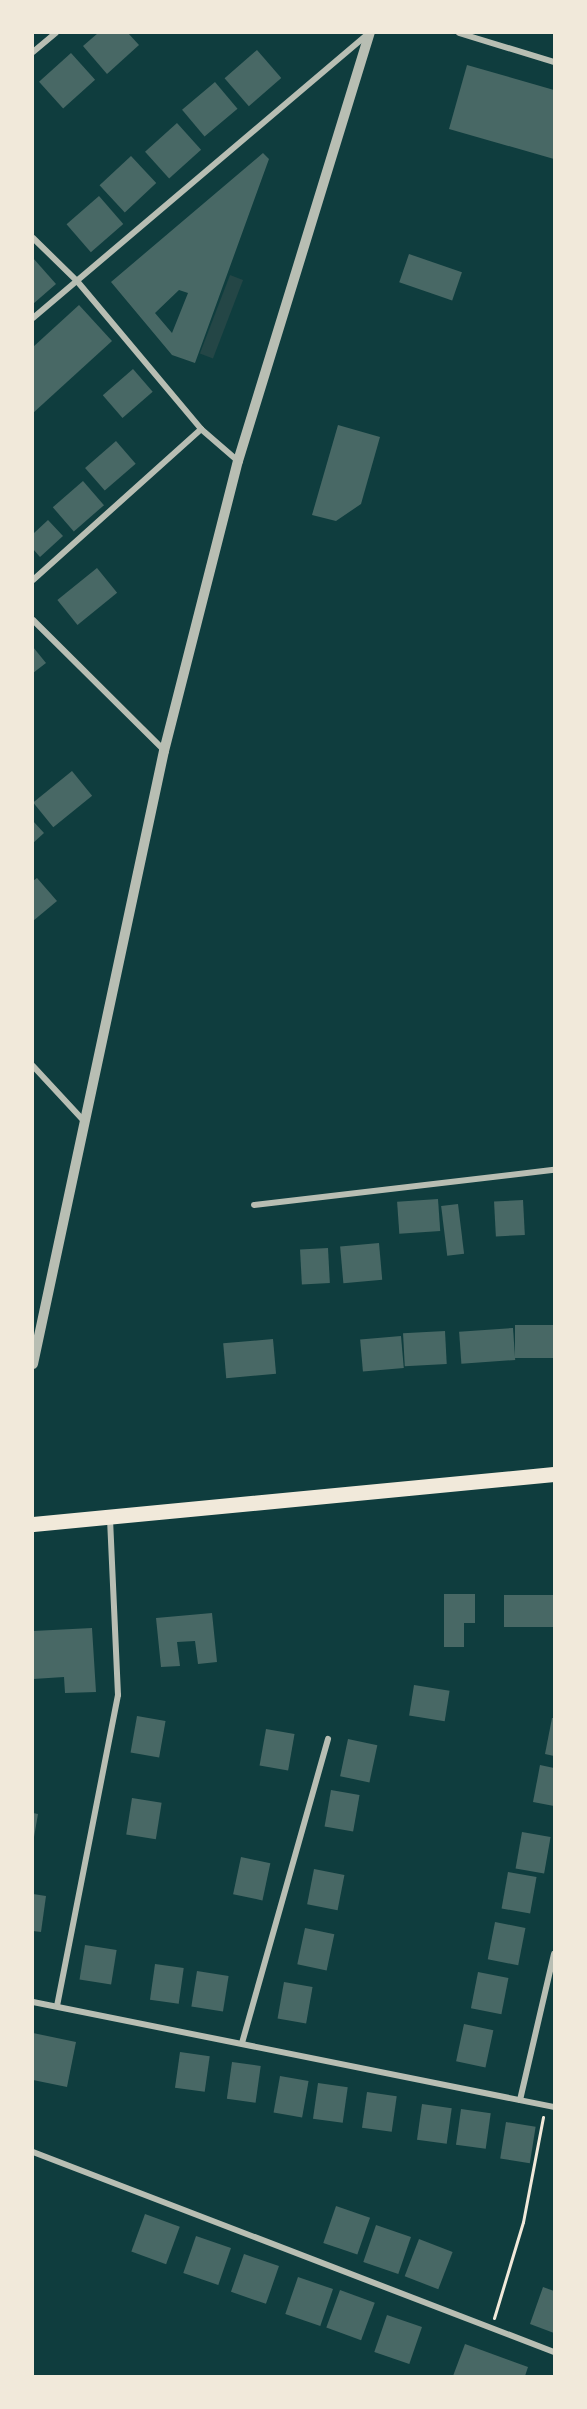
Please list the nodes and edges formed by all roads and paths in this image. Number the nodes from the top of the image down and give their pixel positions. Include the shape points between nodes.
1 (56, 33) edge
2 (369, 33) edge
3 (459, 33) edge
4 (34, 50) edge
5 (554, 62) edge
6 (33, 238) edge
7 (77, 281) junction
8 (33, 318) edge
9 (201, 429) junction
10 (238, 461) junction
11 (33, 580) edge
12 (33, 620) edge
13 (164, 751) junction
14 (33, 1066) edge
15 (84, 1121) junction
16 (554, 1170) edge
17 (254, 1205) dead end
18 (33, 1364) edge
19 (554, 1474) edge
20 (110, 1517) junction
21 (33, 1524) edge
22 (328, 1739) dead end
23 (554, 1954) edge
24 (33, 2002) edge
25 (57, 2006) junction
26 (242, 2043) junction
27 (520, 2100) junction
28 (545, 2105) junction
29 (554, 2107) edge
30 (33, 2152) edge
31 (491, 2328) junction
32 (554, 2352) edge

1 - 4 street
2 - 7 street
2 - 10 street
3 - 5 street
6 - 7 street
7 - 8 street
7 - 9 street
9 - 10 street
9 - 11 street
10 - 13 street
12 - 13 street
13 - 15 street
14 - 15 street
15 - 18 street
16 - 17 street
19 - 20 main road
20 - 21 main road
20 - 25 street via 118,1695
22 - 26 street
23 - 27 street
24 - 25 street
25 - 26 street
26 - 27 street
27 - 28 street
28 - 29 street
28 - 31 path via 523,2222
30 - 31 street
31 - 32 street

